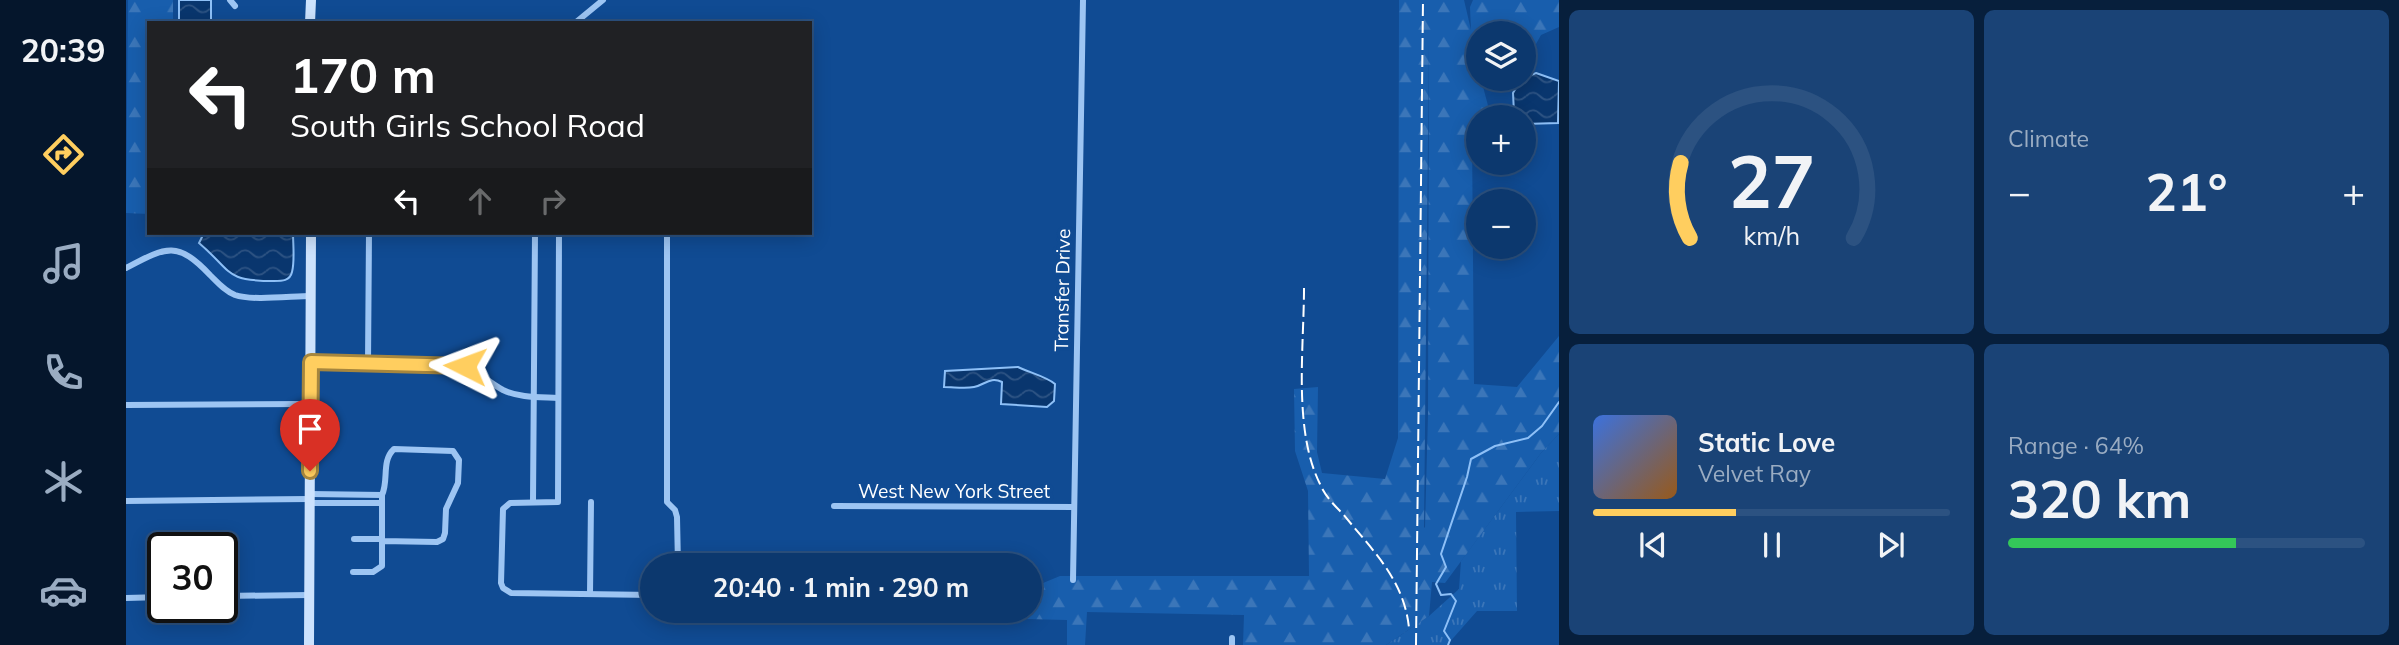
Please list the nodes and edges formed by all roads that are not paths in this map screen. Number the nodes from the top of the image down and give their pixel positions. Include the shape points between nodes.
1 (230, 0) edge
2 (311, 0) edge
3 (603, 0) edge
4 (1083, 0) edge
5 (235, 6) dead end
6 (310, 21) edge
7 (577, 21) edge
8 (310, 235) edge
9 (369, 235) edge
10 (535, 235) edge
11 (559, 235) edge
12 (667, 235) edge
13 (126, 268) edge
14 (311, 296) junction
15 (311, 362) junction
16 (368, 363) junction
17 (534, 397) junction
18 (558, 398) junction
19 (310, 404) junction
20 (126, 405) edge
21 (382, 495) junction
22 (310, 499) junction
23 (126, 501) edge
24 (533, 501) junction
25 (591, 502) dead end
26 (382, 503) junction
27 (834, 506) dead end
28 (1074, 507) junction
29 (354, 539) dead end
30 (382, 540) junction
31 (678, 553) edge
32 (353, 572) dead end
33 (1073, 580) dead end
34 (590, 594) junction
35 (640, 594) edge
36 (309, 595) junction
37 (238, 596) edge
38 (147, 597) edge
39 (126, 598) edge
40 (309, 645) edge

1 - 5 street
2 - 6 main road
3 - 7 street
4 - 28 street, Transfer Drive
8 - 14 main road
9 - 16 street
10 - 17 street
11 - 18 street
12 - 31 street via 667,502 677,516
13 - 14 street via 173,250 194,259 221,287 237,295
14 - 15 main road
15 - 16 street
15 - 19 main road
16 - 17 street via 459,365 505,391
17 - 18 street
17 - 24 street
18 - 24 street via 558,502
19 - 20 street
19 - 22 main road
21 - 22 street
21 - 26 street
21 - 30 street via 386,459 394,449 453,451 459,460 458,489 446,509 443,539
22 - 23 street
22 - 26 street
22 - 36 main road
24 - 34 street via 509,503 502,513 503,588 511,593
25 - 34 street
26 - 30 street
27 - 28 street, West New York Street
28 - 33 street, Transfer Drive
29 - 30 street
30 - 32 street via 379,570
34 - 35 street
36 - 37 street
36 - 40 main road
38 - 39 street

